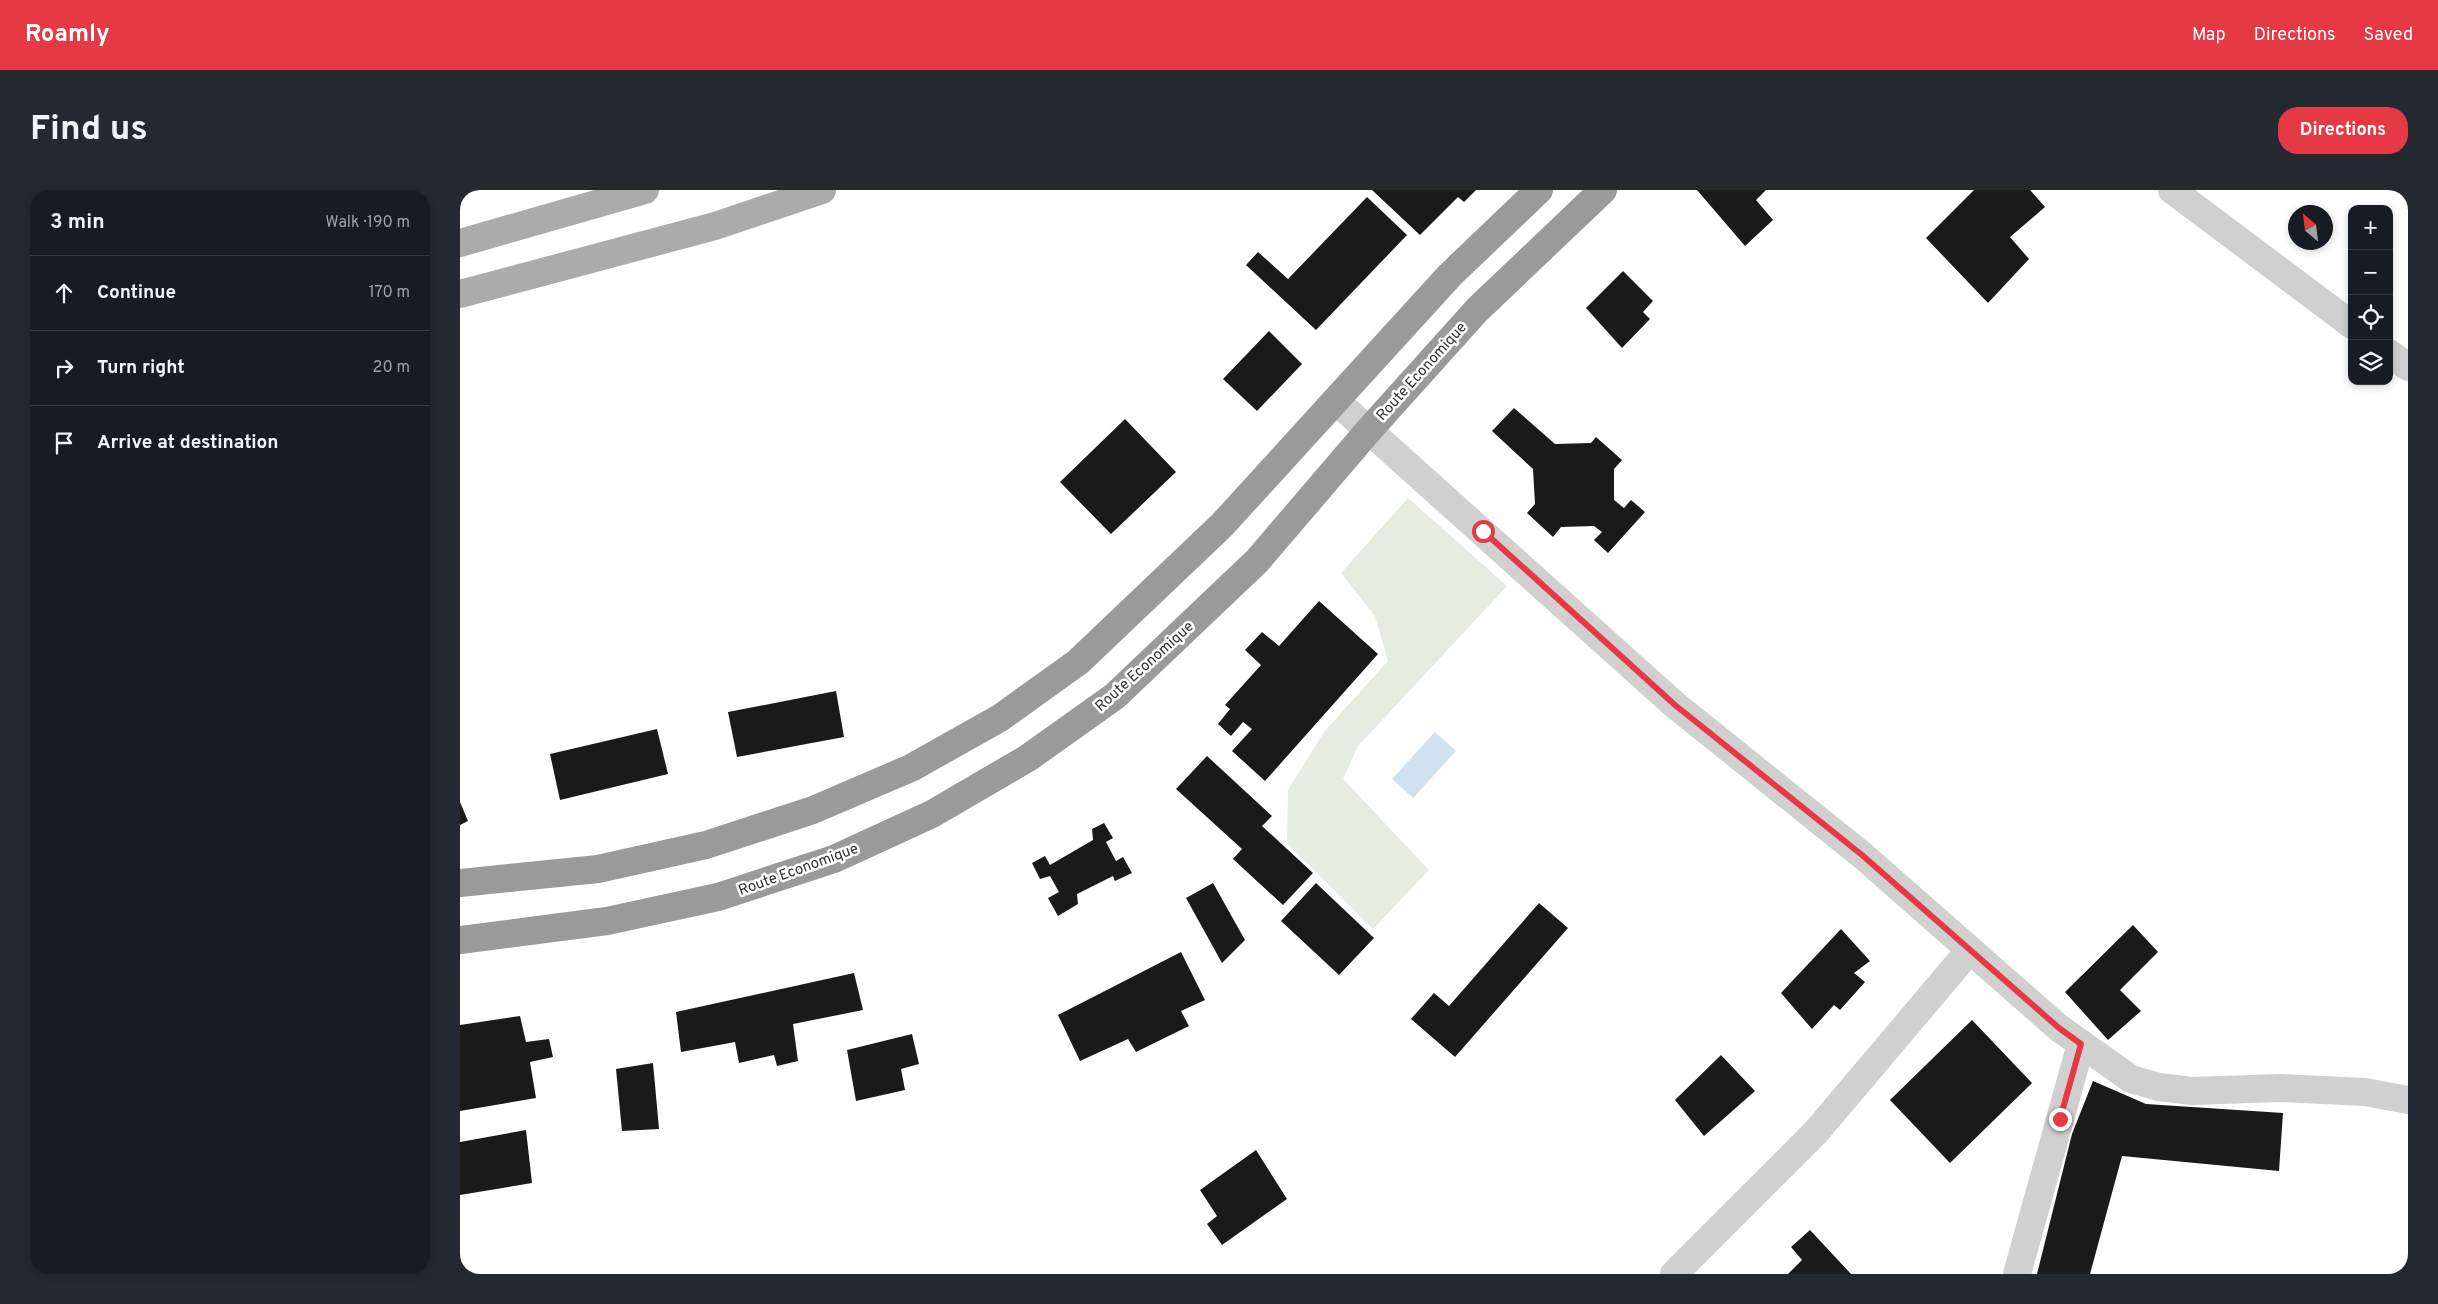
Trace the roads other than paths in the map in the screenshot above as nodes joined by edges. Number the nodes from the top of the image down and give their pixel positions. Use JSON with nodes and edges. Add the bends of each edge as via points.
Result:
{"nodes":[{"id":1,"x":645,"y":190,"type":"edge"},
{"id":2,"x":822,"y":190,"type":"edge"},
{"id":3,"x":1539,"y":190,"type":"edge"},
{"id":4,"x":1603,"y":190,"type":"edge"},
{"id":5,"x":2172,"y":190,"type":"edge"},
{"id":6,"x":460,"y":243,"type":"edge"},
{"id":7,"x":460,"y":294,"type":"edge"},
{"id":8,"x":2348,"y":322,"type":"edge"},
{"id":9,"x":2393,"y":356,"type":"edge"},
{"id":10,"x":2408,"y":367,"type":"edge"},
{"id":11,"x":1336,"y":401,"type":"junction"},
{"id":12,"x":1369,"y":430,"type":"junction"},
{"id":13,"x":460,"y":884,"type":"edge"},
{"id":14,"x":460,"y":940,"type":"edge"},
{"id":15,"x":1970,"y":951,"type":"junction"},
{"id":16,"x":2081,"y":1044,"type":"junction"},
{"id":17,"x":2408,"y":1100,"type":"edge"},
{"id":18,"x":1674,"y":1274,"type":"edge"},
{"id":19,"x":2017,"y":1274,"type":"edge"}],
"edges":[{"from":1,"to":6,"type":"main road"},
{"from":2,"to":7,"type":"main road","via":[[715,226]]},
{"from":3,"to":11,"type":"highway","via":[[1450,275]]},
{"from":4,"to":12,"type":"highway","name":"Route Economique","via":[[1477,310]]},
{"from":5,"to":8,"type":"street"},
{"from":9,"to":10,"type":"street"},
{"from":11,"to":12,"type":"street"},
{"from":11,"to":13,"type":"highway","via":[[1222,525],[1078,662],[1000,718],[911,768],[813,810],[706,845],[598,869]]},
{"from":12,"to":14,"type":"highway","name":"Route Economique","via":[[1257,561],[1115,696],[1028,758],[932,814],[834,859],[718,898],[607,921]]},
{"from":12,"to":15,"type":"street","via":[[1675,705],[1862,855]]},
{"from":15,"to":16,"type":"street"},
{"from":15,"to":18,"type":"street","via":[[1816,1132]]},
{"from":16,"to":17,"type":"street","via":[[2131,1079],[2159,1087],[2192,1091],[2280,1088],[2365,1092]]},
{"from":16,"to":19,"type":"street"}]}
